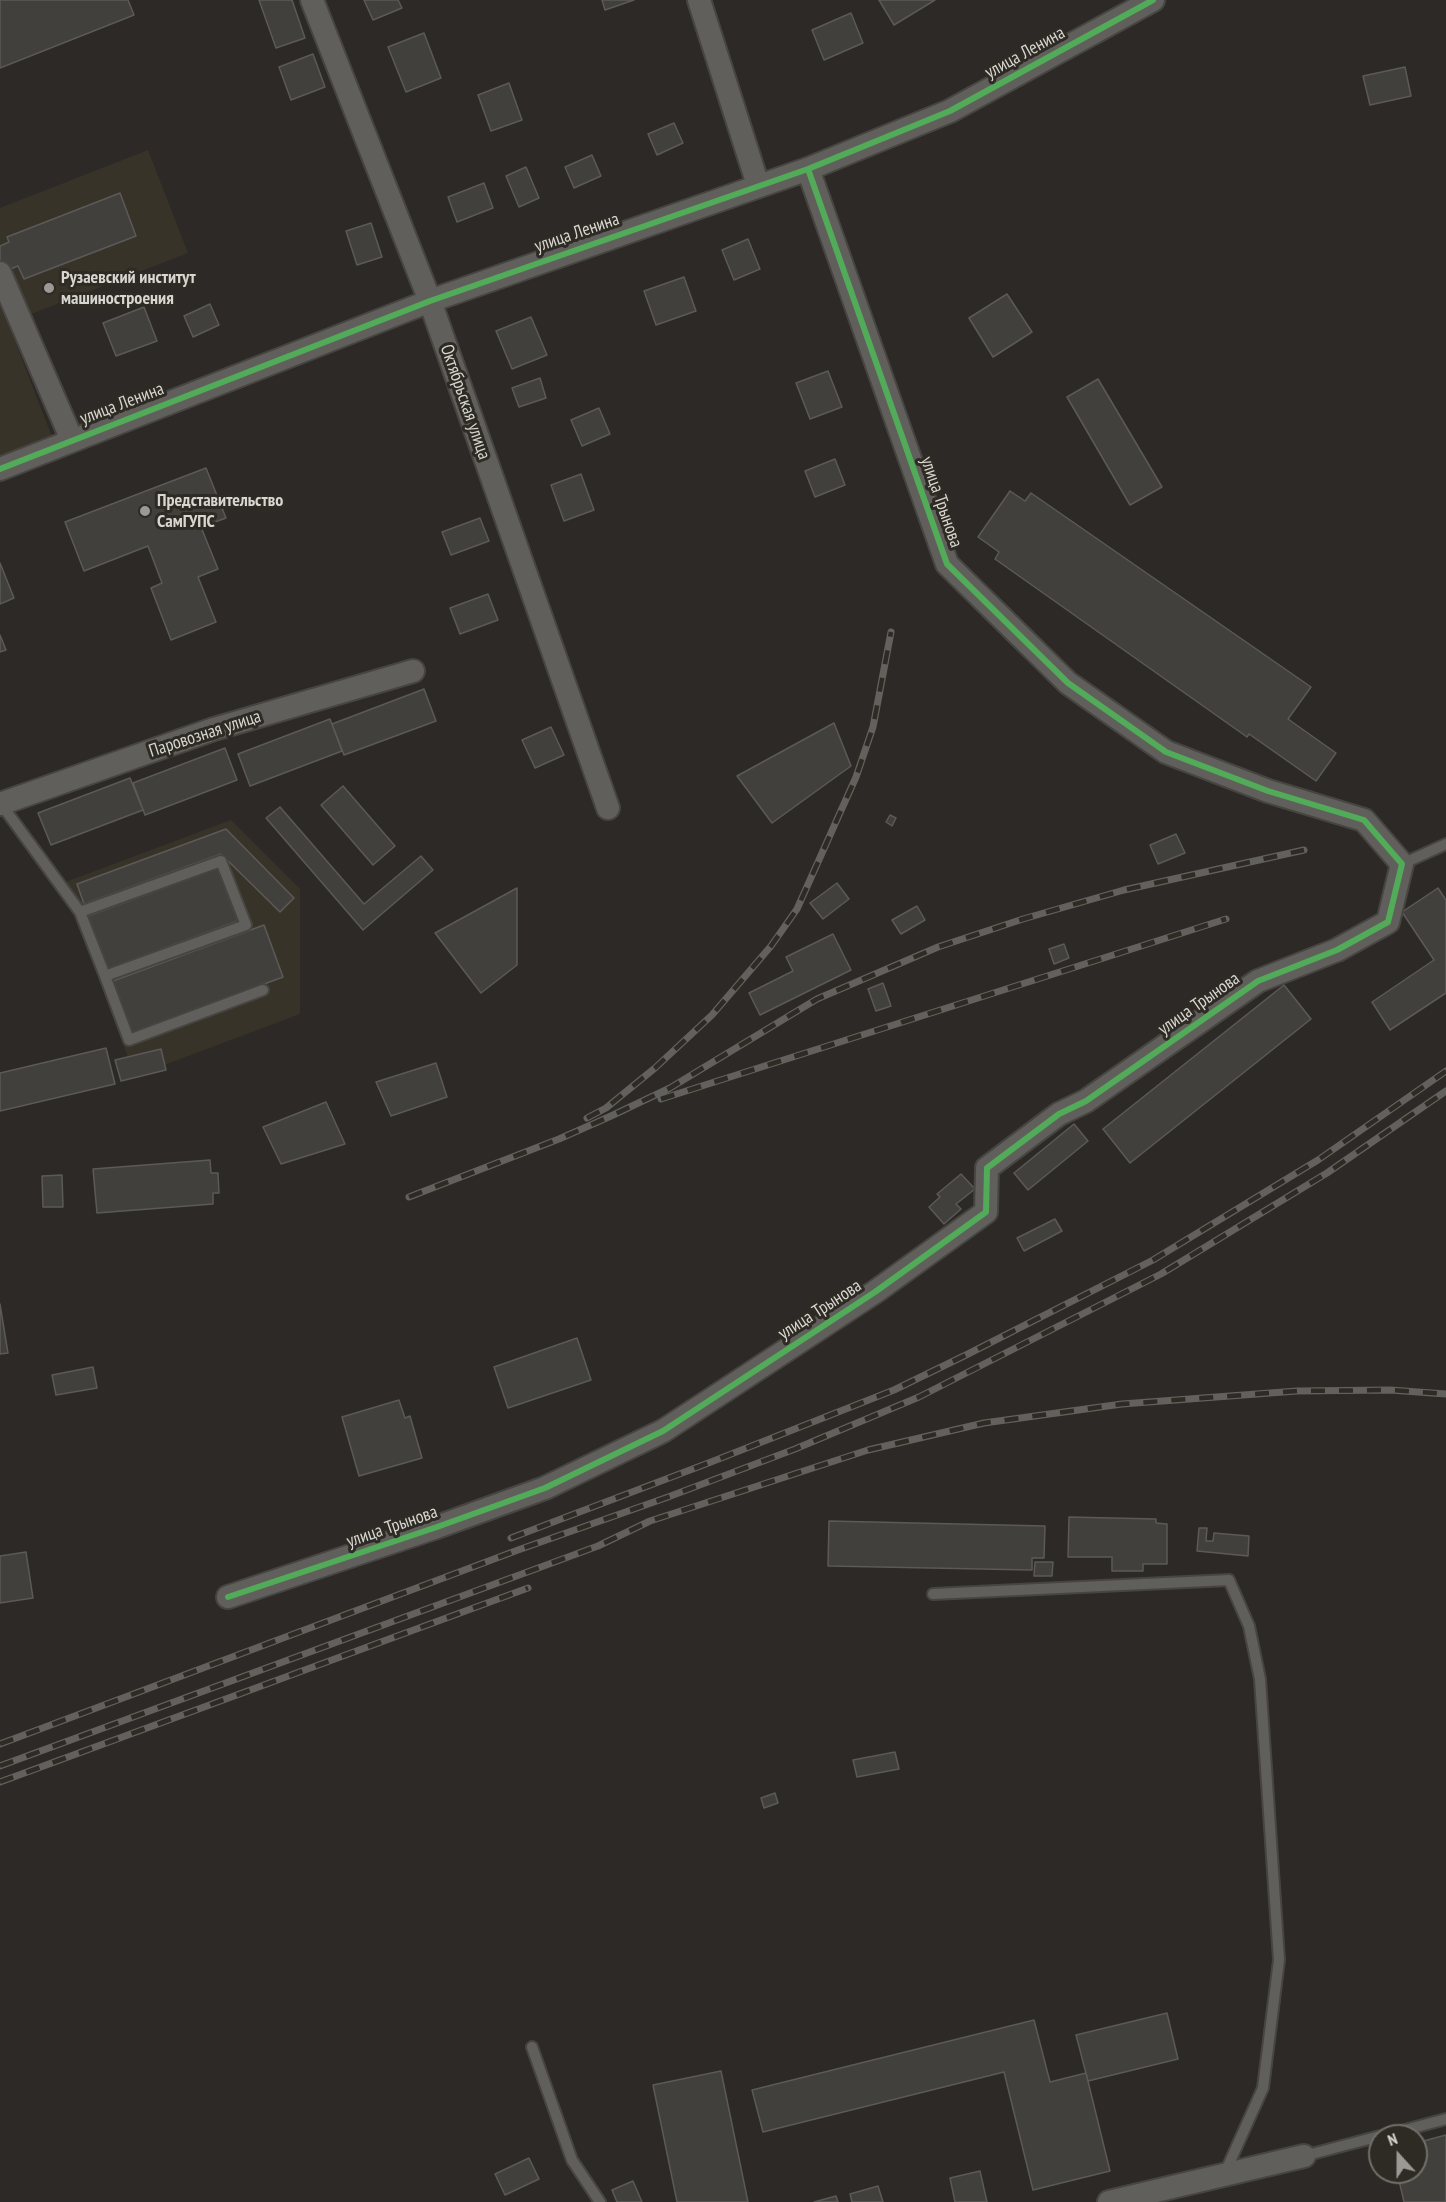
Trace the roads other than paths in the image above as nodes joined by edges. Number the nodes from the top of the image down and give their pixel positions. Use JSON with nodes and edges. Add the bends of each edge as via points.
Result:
{"nodes":[{"id":1,"x":312,"y":0,"type":"edge"},
{"id":2,"x":699,"y":0,"type":"edge"},
{"id":3,"x":1153,"y":0,"type":"edge"},
{"id":4,"x":808,"y":169,"type":"junction"},
{"id":5,"x":758,"y":185,"type":"junction"},
{"id":6,"x":0,"y":273,"type":"edge"},
{"id":7,"x":430,"y":301,"type":"junction"},
{"id":8,"x":72,"y":440,"type":"junction"},
{"id":9,"x":0,"y":469,"type":"edge"},
{"id":10,"x":412,"y":671,"type":"dead end"},
{"id":11,"x":0,"y":804,"type":"edge"},
{"id":12,"x":608,"y":808,"type":"dead end"},
{"id":13,"x":1446,"y":844,"type":"edge"},
{"id":14,"x":1402,"y":864,"type":"junction"},
{"id":15,"x":80,"y":912,"type":"junction"},
{"id":16,"x":105,"y":976,"type":"junction"},
{"id":17,"x":263,"y":990,"type":"dead end"},
{"id":18,"x":933,"y":1594,"type":"dead end"},
{"id":19,"x":228,"y":1597,"type":"dead end"},
{"id":20,"x":532,"y":2047,"type":"dead end"},
{"id":21,"x":1446,"y":2119,"type":"edge"},
{"id":22,"x":1427,"y":2124,"type":"edge"},
{"id":23,"x":1368,"y":2139,"type":"edge"},
{"id":24,"x":1304,"y":2156,"type":"joint"},
{"id":25,"x":1224,"y":2175,"type":"junction"},
{"id":26,"x":600,"y":2202,"type":"edge"},
{"id":27,"x":1110,"y":2202,"type":"edge"}],
"edges":[{"from":1,"to":7,"type":"street","name":"Октябрьская улица"},
{"from":2,"to":5,"type":"street"},
{"from":3,"to":4,"type":"street","name":"улица Ленина","via":[[950,111]]},
{"from":4,"to":5,"type":"street","name":"улица Ленина"},
{"from":4,"to":14,"type":"street","name":"улица Трынова","via":[[946,564],[1068,683],[1166,752],[1268,791],[1364,820]]},
{"from":5,"to":7,"type":"street","name":"улица Ленина"},
{"from":6,"to":8,"type":"street"},
{"from":7,"to":8,"type":"street","name":"улица Ленина"},
{"from":7,"to":12,"type":"street","name":"Октябрьская улица"},
{"from":8,"to":9,"type":"street","name":"улица Ленина"},
{"from":10,"to":11,"type":"street","name":"Паровозная улица","via":[[214,729]]},
{"from":11,"to":15,"type":"lane"},
{"from":13,"to":14,"type":"lane"},
{"from":14,"to":19,"type":"street","name":"улица Трынова","via":[[1388,922],[1337,950],[1258,981],[1086,1101],[1059,1114],[987,1168],[986,1212],[875,1292],[663,1431],[545,1488]]},
{"from":15,"to":16,"type":"lane"},
{"from":15,"to":16,"type":"lane","via":[[221,861],[246,925]]},
{"from":16,"to":17,"type":"lane","via":[[129,1040]]},
{"from":18,"to":25,"type":"lane","via":[[1229,1580],[1249,1626],[1260,1679],[1279,1960],[1263,2088]]},
{"from":20,"to":26,"type":"lane","via":[[572,2160]]},
{"from":21,"to":22,"type":"lane"},
{"from":23,"to":24,"type":"lane"},
{"from":24,"to":25,"type":"street"},
{"from":25,"to":27,"type":"street"}]}
